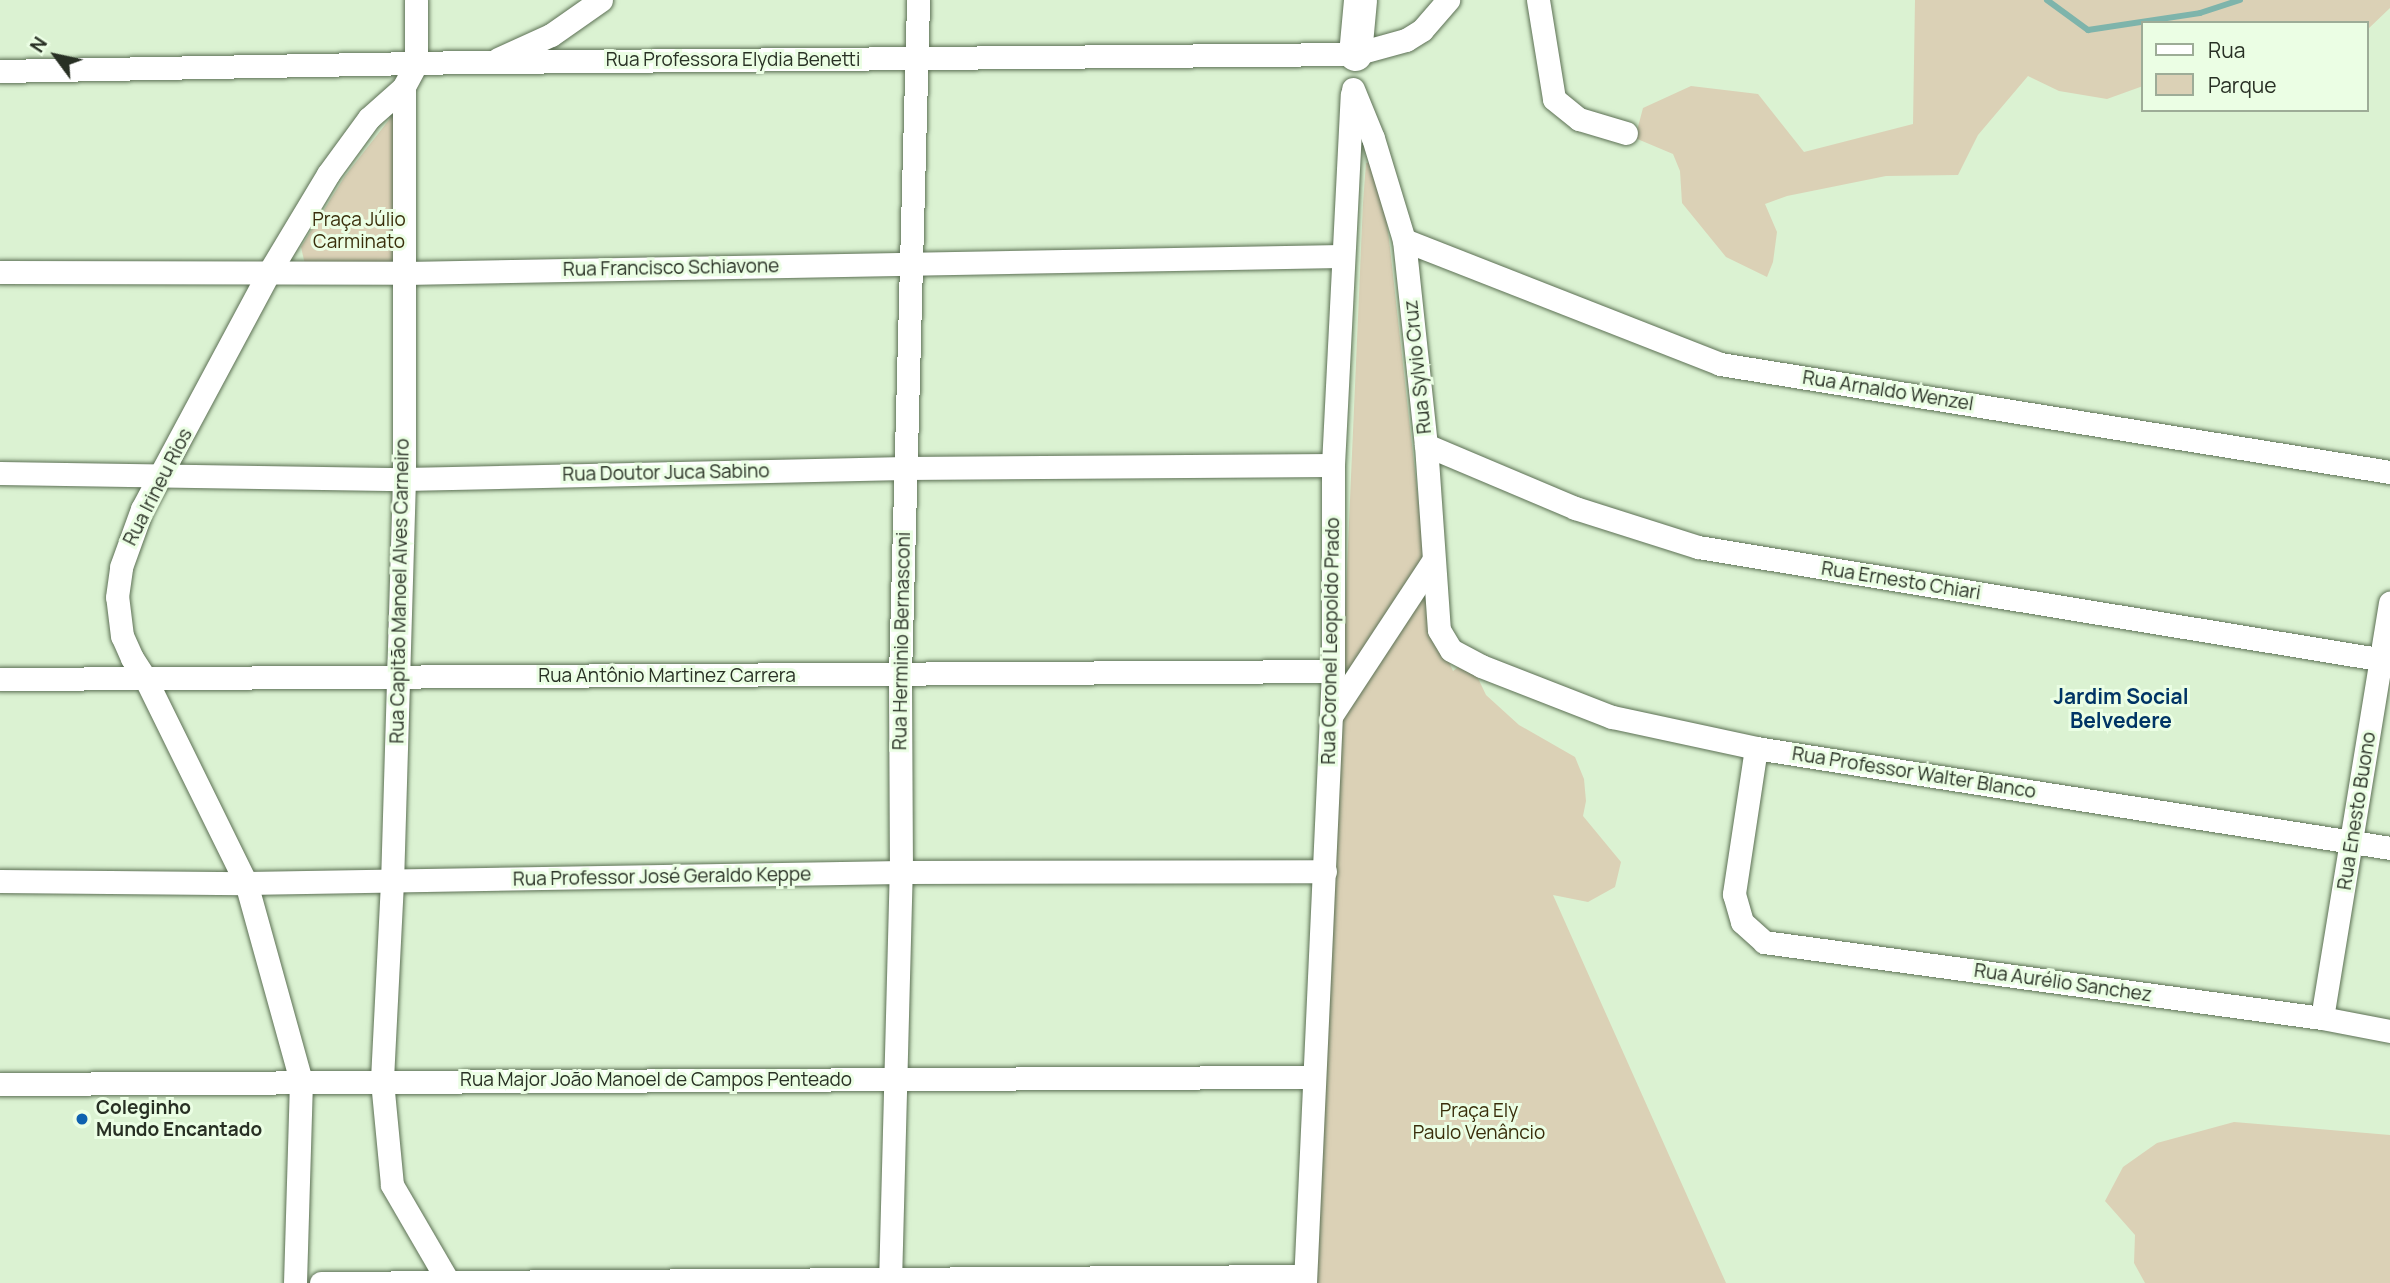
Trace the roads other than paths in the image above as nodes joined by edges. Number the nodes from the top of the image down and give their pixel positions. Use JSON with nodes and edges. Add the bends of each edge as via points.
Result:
{"nodes":[{"id":1,"x":416,"y":0,"type":"edge"},
{"id":2,"x":601,"y":0,"type":"edge"},
{"id":3,"x":918,"y":0,"type":"edge"},
{"id":4,"x":1360,"y":0,"type":"edge"},
{"id":5,"x":1448,"y":0,"type":"edge"},
{"id":6,"x":1538,"y":0,"type":"edge"},
{"id":7,"x":1355,"y":54,"type":"junction"},
{"id":8,"x":917,"y":59,"type":"junction"},
{"id":9,"x":491,"y":62,"type":"junction"},
{"id":10,"x":416,"y":64,"type":"junction"},
{"id":11,"x":0,"y":71,"type":"edge"},
{"id":12,"x":404,"y":87,"type":"junction"},
{"id":13,"x":1353,"y":89,"type":"junction"},
{"id":14,"x":1626,"y":133,"type":"dead end"},
{"id":15,"x":1404,"y":240,"type":"junction"},
{"id":16,"x":1341,"y":256,"type":"junction"},
{"id":17,"x":911,"y":264,"type":"junction"},
{"id":18,"x":0,"y":272,"type":"edge"},
{"id":19,"x":268,"y":274,"type":"junction"},
{"id":20,"x":405,"y":274,"type":"junction"},
{"id":21,"x":1426,"y":445,"type":"junction"},
{"id":22,"x":1333,"y":465,"type":"junction"},
{"id":23,"x":905,"y":468,"type":"junction"},
{"id":24,"x":2390,"y":472,"type":"edge"},
{"id":25,"x":0,"y":473,"type":"edge"},
{"id":26,"x":162,"y":475,"type":"junction"},
{"id":27,"x":404,"y":479,"type":"junction"},
{"id":28,"x":1433,"y":561,"type":"junction"},
{"id":29,"x":2390,"y":603,"type":"edge"},
{"id":30,"x":1451,"y":650,"type":"joint"},
{"id":31,"x":2386,"y":660,"type":"edge"},
{"id":32,"x":1333,"y":671,"type":"junction"},
{"id":33,"x":900,"y":676,"type":"junction"},
{"id":34,"x":398,"y":677,"type":"junction"},
{"id":35,"x":145,"y":678,"type":"junction"},
{"id":36,"x":0,"y":679,"type":"edge"},
{"id":37,"x":1332,"y":716,"type":"junction"},
{"id":38,"x":1756,"y":748,"type":"junction"},
{"id":39,"x":2352,"y":842,"type":"junction"},
{"id":40,"x":2390,"y":848,"type":"edge"},
{"id":41,"x":1325,"y":871,"type":"junction"},
{"id":42,"x":901,"y":872,"type":"junction"},
{"id":43,"x":0,"y":881,"type":"edge"},
{"id":44,"x":392,"y":881,"type":"junction"},
{"id":45,"x":246,"y":883,"type":"junction"},
{"id":46,"x":2322,"y":1018,"type":"junction"},
{"id":47,"x":2390,"y":1031,"type":"edge"},
{"id":48,"x":1312,"y":1077,"type":"junction"},
{"id":49,"x":896,"y":1079,"type":"junction"},
{"id":50,"x":301,"y":1081,"type":"junction"},
{"id":51,"x":382,"y":1081,"type":"junction"},
{"id":52,"x":0,"y":1084,"type":"edge"},
{"id":53,"x":1305,"y":1279,"type":"edge"},
{"id":54,"x":448,"y":1281,"type":"edge"},
{"id":55,"x":890,"y":1281,"type":"edge"},
{"id":56,"x":295,"y":1283,"type":"edge"},
{"id":57,"x":321,"y":1283,"type":"edge"}],
"edges":[{"from":1,"to":10,"type":"street","name":"Rua Capitão Manoel Alves Carneiro"},
{"from":2,"to":9,"type":"street","via":[[551,35]]},
{"from":3,"to":8,"type":"street","name":"Rua Herminio Bernasconi"},
{"from":4,"to":7,"type":"street","name":"Rua Coronel Leopoldo Prado"},
{"from":5,"to":7,"type":"street","name":"Rua Professora Elydia Benetti","via":[[1422,30],[1406,40]]},
{"from":6,"to":14,"type":"street","via":[[1553,99],[1579,119]]},
{"from":7,"to":8,"type":"street","name":"Rua Professora Elydia Benetti"},
{"from":7,"to":13,"type":"street","name":"Rua Coronel Leopoldo Prado"},
{"from":8,"to":9,"type":"street","name":"Rua Professora Elydia Benetti"},
{"from":8,"to":17,"type":"street","name":"Rua Herminio Bernasconi"},
{"from":9,"to":10,"type":"street","name":"Rua Professora Elydia Benetti"},
{"from":10,"to":11,"type":"street","name":"Rua Professora Elydia Benetti"},
{"from":10,"to":12,"type":"street","name":"Rua Capitão Manoel Alves Carneiro"},
{"from":12,"to":19,"type":"street","name":"Rua Irineu Rios","via":[[369,118],[328,174]]},
{"from":12,"to":20,"type":"street","name":"Rua Capitão Manoel Alves Carneiro"},
{"from":13,"to":15,"type":"street","name":"Rua Sylvio Cruz"},
{"from":13,"to":16,"type":"street","name":"Rua Coronel Leopoldo Prado"},
{"from":15,"to":21,"type":"street","name":"Rua Sylvio Cruz"},
{"from":15,"to":24,"type":"street","name":"Rua Arnaldo Wenzel","via":[[1720,364]]},
{"from":16,"to":17,"type":"street","name":"Rua Francisco Schiavone"},
{"from":16,"to":22,"type":"street","name":"Rua Coronel Leopoldo Prado"},
{"from":17,"to":20,"type":"street","name":"Rua Francisco Schiavone"},
{"from":17,"to":23,"type":"street","name":"Rua Herminio Bernasconi"},
{"from":18,"to":19,"type":"street","name":"Rua Francisco Schiavone"},
{"from":19,"to":20,"type":"street","name":"Rua Francisco Schiavone"},
{"from":19,"to":26,"type":"street","name":"Rua Irineu Rios"},
{"from":20,"to":27,"type":"street","name":"Rua Capitão Manoel Alves Carneiro"},
{"from":21,"to":28,"type":"street","name":"Rua Sylvio Cruz"},
{"from":21,"to":31,"type":"street","name":"Rua Ernesto Chiari","via":[[1574,508],[1699,547]]},
{"from":22,"to":23,"type":"street","name":"Rua Doutor Juca Sabino"},
{"from":22,"to":32,"type":"street","name":"Rua Coronel Leopoldo Prado"},
{"from":23,"to":27,"type":"street","name":"Rua Doutor Juca Sabino"},
{"from":23,"to":33,"type":"street","name":"Rua Herminio Bernasconi"},
{"from":25,"to":26,"type":"street","name":"Rua Doutor Juca Sabino"},
{"from":26,"to":27,"type":"street","name":"Rua Doutor Juca Sabino"},
{"from":26,"to":35,"type":"street","name":"Rua Irineu Rios","via":[[129,537],[117,597],[122,636]]},
{"from":27,"to":34,"type":"street","name":"Rua Capitão Manoel Alves Carneiro"},
{"from":28,"to":30,"type":"street","name":"Rua Sylvio Cruz","via":[[1439,630]]},
{"from":28,"to":37,"type":"street"},
{"from":29,"to":31,"type":"street","name":"Rua Enesto Buono"},
{"from":30,"to":38,"type":"street","name":"Rua Professor Walter Blanco","via":[[1612,717]]},
{"from":31,"to":39,"type":"street","name":"Rua Enesto Buono"},
{"from":32,"to":33,"type":"street","name":"Rua Antônio Martinez Carrera"},
{"from":32,"to":37,"type":"street","name":"Rua Coronel Leopoldo Prado"},
{"from":33,"to":34,"type":"street","name":"Rua Antônio Martinez Carrera"},
{"from":33,"to":42,"type":"street","name":"Rua Herminio Bernasconi"},
{"from":34,"to":35,"type":"street","name":"Rua Antônio Martinez Carrera"},
{"from":34,"to":44,"type":"street","name":"Rua Capitão Manoel Alves Carneiro"},
{"from":35,"to":36,"type":"street","name":"Rua Antônio Martinez Carrera"},
{"from":35,"to":45,"type":"street","name":"Rua Irineu Rios"},
{"from":37,"to":41,"type":"street","name":"Rua Coronel Leopoldo Prado"},
{"from":38,"to":39,"type":"street","name":"Rua Professor Walter Blanco"},
{"from":38,"to":46,"type":"street","name":"Rua Aurélio Sanchez","via":[[1734,894],[1742,922],[1764,942]]},
{"from":39,"to":40,"type":"street","name":"Rua Professor Walter Blanco"},
{"from":39,"to":46,"type":"street","name":"Rua Enesto Buono"},
{"from":41,"to":42,"type":"street","name":"Rua Professor José Geraldo Keppe"},
{"from":41,"to":48,"type":"street","name":"Rua Coronel Leopoldo Prado"},
{"from":42,"to":44,"type":"street","name":"Rua Professor José Geraldo Keppe"},
{"from":42,"to":49,"type":"street","name":"Rua Herminio Bernasconi"},
{"from":43,"to":45,"type":"street","name":"Rua Professor José Geraldo Keppe"},
{"from":44,"to":45,"type":"street","name":"Rua Professor José Geraldo Keppe"},
{"from":44,"to":51,"type":"street","name":"Rua Capitão Manoel Alves Carneiro"},
{"from":45,"to":50,"type":"street","name":"Rua Irineu Rios"},
{"from":46,"to":47,"type":"street","name":"Rua Aurélio Sanchez"},
{"from":48,"to":49,"type":"street","name":"Rua Major João Manoel de Campos Penteado"},
{"from":48,"to":53,"type":"street","name":"Rua Coronel Leopoldo Prado"},
{"from":49,"to":51,"type":"street","name":"Rua Major João Manoel de Campos Penteado"},
{"from":49,"to":55,"type":"street","name":"Rua Herminio Bernasconi"},
{"from":50,"to":51,"type":"street","name":"Rua Major João Manoel de Campos Penteado"},
{"from":50,"to":52,"type":"street","name":"Rua Major João Manoel de Campos Penteado"},
{"from":50,"to":56,"type":"street"},
{"from":51,"to":54,"type":"street","name":"Rua Capitão Manoel Alves Carneiro","via":[[392,1185]]},
{"from":53,"to":55,"type":"street"},
{"from":54,"to":55,"type":"street"},
{"from":54,"to":57,"type":"street"}]}
